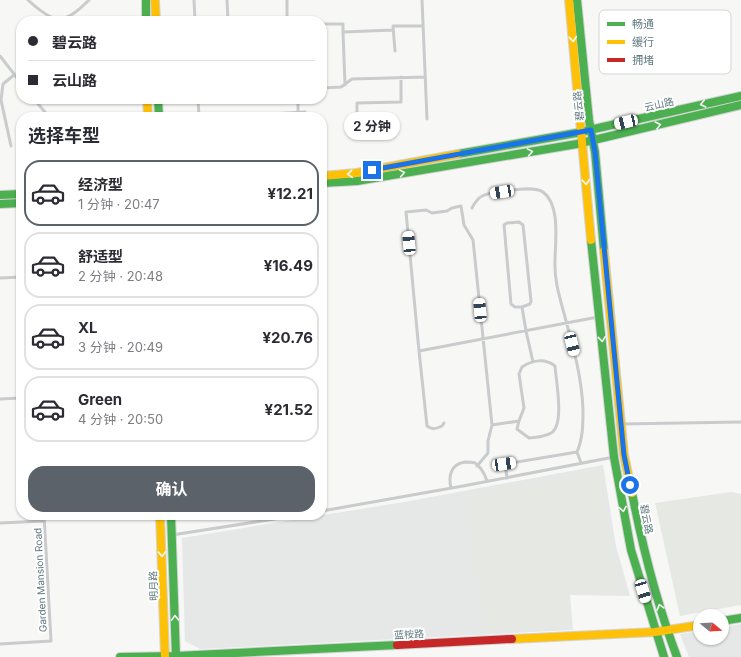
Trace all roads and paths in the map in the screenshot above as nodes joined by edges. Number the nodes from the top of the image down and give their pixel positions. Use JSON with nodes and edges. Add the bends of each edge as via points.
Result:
{"nodes":[{"id":1,"x":28,"y":0,"type":"edge"},
{"id":2,"x":89,"y":0,"type":"edge"},
{"id":3,"x":146,"y":0,"type":"edge"},
{"id":4,"x":155,"y":0,"type":"edge"},
{"id":5,"x":194,"y":0,"type":"edge"},
{"id":6,"x":227,"y":0,"type":"edge"},
{"id":7,"x":287,"y":0,"type":"edge"},
{"id":8,"x":422,"y":0,"type":"edge"},
{"id":9,"x":569,"y":0,"type":"edge"},
{"id":10,"x":577,"y":0,"type":"edge"},
{"id":11,"x":52,"y":16,"type":"edge"},
{"id":12,"x":67,"y":16,"type":"edge"},
{"id":13,"x":146,"y":16,"type":"edge"},
{"id":14,"x":156,"y":16,"type":"edge"},
{"id":15,"x":195,"y":16,"type":"edge"},
{"id":16,"x":228,"y":16,"type":"edge"},
{"id":17,"x":287,"y":16,"type":"edge"},
{"id":18,"x":327,"y":24,"type":"edge"},
{"id":19,"x":423,"y":26,"type":"junction"},
{"id":20,"x":393,"y":30,"type":"junction"},
{"id":21,"x":343,"y":32,"type":"junction"},
{"id":22,"x":395,"y":51,"type":"dead end"},
{"id":23,"x":0,"y":56,"type":"edge"},
{"id":24,"x":14,"y":75,"type":"junction"},
{"id":25,"x":16,"y":77,"type":"edge"},
{"id":26,"x":425,"y":77,"type":"junction"},
{"id":27,"x":401,"y":78,"type":"junction"},
{"id":28,"x":345,"y":85,"type":"junction"},
{"id":29,"x":327,"y":88,"type":"edge"},
{"id":30,"x":741,"y":96,"type":"edge"},
{"id":31,"x":38,"y":104,"type":"edge"},
{"id":32,"x":741,"y":105,"type":"edge"},
{"id":33,"x":45,"y":112,"type":"edge"},
{"id":34,"x":357,"y":117,"type":"dead end"},
{"id":35,"x":428,"y":119,"type":"dead end"},
{"id":36,"x":591,"y":130,"type":"junction"},
{"id":37,"x":582,"y":132,"type":"junction"},
{"id":38,"x":593,"y":141,"type":"junction"},
{"id":39,"x":582,"y":143,"type":"junction"},
{"id":40,"x":11,"y":146,"type":"dead end"},
{"id":41,"x":327,"y":176,"type":"edge"},
{"id":42,"x":327,"y":183,"type":"edge"},
{"id":43,"x":16,"y":194,"type":"edge"},
{"id":44,"x":0,"y":195,"type":"edge"},
{"id":45,"x":16,"y":203,"type":"edge"},
{"id":46,"x":0,"y":204,"type":"edge"},
{"id":47,"x":472,"y":208,"type":"dead end"},
{"id":48,"x":16,"y":277,"type":"edge"},
{"id":49,"x":0,"y":278,"type":"edge"},
{"id":50,"x":522,"y":306,"type":"junction"},
{"id":51,"x":600,"y":317,"type":"junction"},
{"id":52,"x":567,"y":323,"type":"junction"},
{"id":53,"x":526,"y":331,"type":"junction"},
{"id":54,"x":483,"y":339,"type":"junction"},
{"id":55,"x":419,"y":351,"type":"junction"},
{"id":56,"x":533,"y":362,"type":"junction"},
{"id":57,"x":16,"y":398,"type":"edge"},
{"id":58,"x":0,"y":399,"type":"edge"},
{"id":59,"x":519,"y":421,"type":"junction"},
{"id":60,"x":741,"y":422,"type":"edge"},
{"id":61,"x":444,"y":423,"type":"dead end"},
{"id":62,"x":492,"y":424,"type":"junction"},
{"id":63,"x":621,"y":424,"type":"junction"},
{"id":64,"x":577,"y":452,"type":"junction"},
{"id":65,"x":614,"y":457,"type":"junction"},
{"id":66,"x":581,"y":463,"type":"junction"},
{"id":67,"x":477,"y":466,"type":"junction"},
{"id":68,"x":507,"y":478,"type":"junction"},
{"id":69,"x":487,"y":482,"type":"junction"},
{"id":70,"x":451,"y":488,"type":"junction"},
{"id":71,"x":327,"y":510,"type":"edge"},
{"id":72,"x":160,"y":520,"type":"edge"},
{"id":73,"x":172,"y":520,"type":"edge"},
{"id":74,"x":270,"y":520,"type":"edge"},
{"id":75,"x":44,"y":521,"type":"joint"},
{"id":76,"x":0,"y":523,"type":"edge"},
{"id":77,"x":172,"y":536,"type":"junction"},
{"id":78,"x":741,"y":618,"type":"edge"},
{"id":79,"x":729,"y":620,"type":"edge"},
{"id":80,"x":693,"y":626,"type":"edge"},
{"id":81,"x":667,"y":631,"type":"junction"},
{"id":82,"x":655,"y":632,"type":"junction"},
{"id":83,"x":0,"y":644,"type":"edge"},
{"id":84,"x":165,"y":656,"type":"edge"},
{"id":85,"x":120,"y":657,"type":"edge"},
{"id":86,"x":176,"y":657,"type":"edge"},
{"id":87,"x":664,"y":657,"type":"edge"},
{"id":88,"x":676,"y":657,"type":"edge"}],
"edges":[{"from":1,"to":11,"type":"lane"},
{"from":2,"to":12,"type":"lane"},
{"from":3,"to":13,"type":"street"},
{"from":4,"to":14,"type":"street"},
{"from":5,"to":15,"type":"lane"},
{"from":6,"to":16,"type":"lane"},
{"from":7,"to":17,"type":"lane"},
{"from":8,"to":19,"type":"lane"},
{"from":9,"to":37,"type":"street","name":"碧云路","one_way":true},
{"from":10,"to":36,"type":"street","name":"碧云路"},
{"from":18,"to":21,"type":"lane","via":[[343,24]]},
{"from":19,"to":20,"type":"lane","via":[[393,26]]},
{"from":19,"to":26,"type":"lane"},
{"from":20,"to":21,"type":"lane"},
{"from":20,"to":22,"type":"lane"},
{"from":21,"to":28,"type":"lane"},
{"from":23,"to":24,"type":"lane"},
{"from":24,"to":25,"type":"lane"},
{"from":24,"to":40,"type":"lane","via":[[3,84],[1,100]]},
{"from":26,"to":27,"type":"lane"},
{"from":26,"to":35,"type":"lane"},
{"from":27,"to":28,"type":"lane","via":[[352,79]]},
{"from":27,"to":34,"type":"lane","via":[[401,102],[357,103]]},
{"from":28,"to":29,"type":"lane","via":[[341,88]]},
{"from":30,"to":36,"type":"street","name":"云山路","one_way":true},
{"from":31,"to":33,"type":"lane"},
{"from":38,"to":32,"type":"street","name":"云山路","one_way":true},
{"from":36,"to":37,"type":"street","name":"云山路"},
{"from":36,"to":38,"type":"street","name":"碧云路"},
{"from":37,"to":39,"type":"street","name":"碧云路"},
{"from":37,"to":41,"type":"street","name":"云山路","one_way":true,"via":[[356,173]]},
{"from":38,"to":39,"type":"street","name":"云山路"},
{"from":38,"to":63,"type":"street","name":"碧云路"},
{"from":42,"to":39,"type":"street","name":"云山路","one_way":true,"via":[[357,181]]},
{"from":39,"to":51,"type":"street","name":"碧云路","one_way":true},
{"from":43,"to":44,"type":"street"},
{"from":45,"to":46,"type":"street"},
{"from":47,"to":52,"type":"lane","via":[[483,195],[528,189],[543,192],[551,202],[555,216],[557,287]]},
{"from":48,"to":49,"type":"lane"},
{"from":50,"to":50,"type":"lane","via":[[514,307],[511,304],[504,225],[507,223],[519,222],[523,225],[531,301],[530,304]]},
{"from":50,"to":53,"type":"lane"},
{"from":51,"to":52,"type":"lane"},
{"from":51,"to":65,"type":"street","name":"碧云路","one_way":true},
{"from":52,"to":53,"type":"lane"},
{"from":52,"to":64,"type":"lane","via":[[581,378],[583,402],[584,427]]},
{"from":53,"to":54,"type":"lane"},
{"from":53,"to":56,"type":"lane"},
{"from":54,"to":55,"type":"lane"},
{"from":54,"to":55,"type":"lane","via":[[473,240],[464,226],[461,206],[432,213],[426,210],[406,212]]},
{"from":54,"to":62,"type":"lane"},
{"from":55,"to":61,"type":"lane","via":[[427,426],[431,429],[438,428]]},
{"from":56,"to":59,"type":"lane","via":[[522,367],[519,374],[524,408]]},
{"from":56,"to":59,"type":"lane","via":[[542,360],[555,366],[558,423],[551,433],[529,438],[518,428]]},
{"from":57,"to":58,"type":"lane"},
{"from":59,"to":62,"type":"lane"},
{"from":60,"to":63,"type":"lane"},
{"from":62,"to":67,"type":"lane","via":[[488,454]]},
{"from":81,"to":63,"type":"street","name":"碧云路","one_way":true,"via":[[642,545],[624,455]]},
{"from":64,"to":66,"type":"lane"},
{"from":64,"to":68,"type":"lane","via":[[504,464]]},
{"from":65,"to":66,"type":"lane"},
{"from":65,"to":82,"type":"street","name":"碧云路","one_way":true,"via":[[630,550]]},
{"from":66,"to":68,"type":"lane"},
{"from":67,"to":69,"type":"lane","via":[[482,470]]},
{"from":67,"to":70,"type":"lane","via":[[475,463],[465,462],[454,467],[450,478]]},
{"from":68,"to":69,"type":"lane"},
{"from":69,"to":70,"type":"lane"},
{"from":70,"to":71,"type":"lane"},
{"from":72,"to":84,"type":"street","name":"明月路","one_way":true},
{"from":73,"to":77,"type":"street","name":"明月路"},
{"from":74,"to":77,"type":"lane"},
{"from":75,"to":76,"type":"lane"},
{"from":75,"to":83,"type":"lane","name":"Garden Mansion Road","via":[[51,641]]},
{"from":86,"to":77,"type":"street","name":"明月路","one_way":true},
{"from":78,"to":79,"type":"street"},
{"from":80,"to":81,"type":"street","name":"蓝桉路"},
{"from":81,"to":82,"type":"street","name":"蓝桉路"},
{"from":81,"to":88,"type":"street","name":"碧云路"},
{"from":82,"to":86,"type":"street","name":"蓝桉路"},
{"from":82,"to":87,"type":"street","name":"碧云路"},
{"from":84,"to":85,"type":"street","name":"蓝桉路"},
{"from":84,"to":86,"type":"street","name":"蓝桉路"}]}
